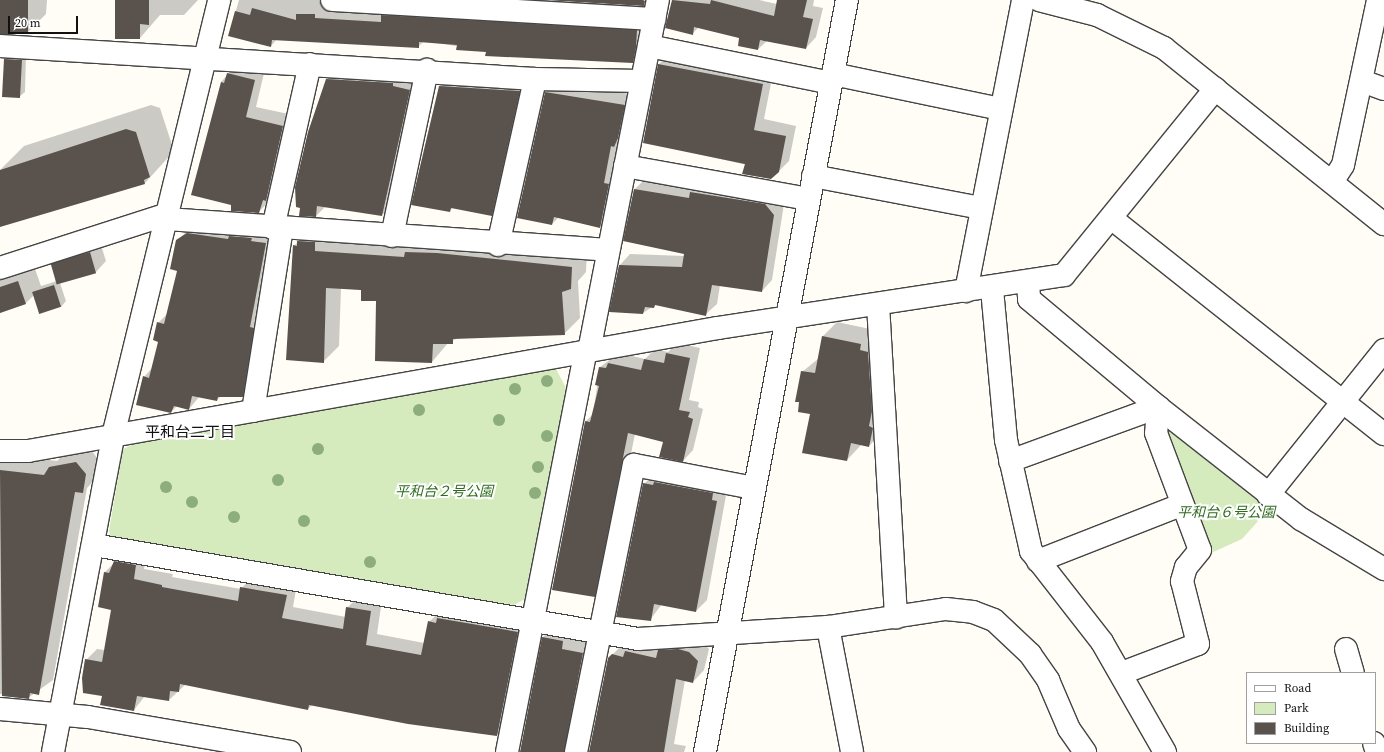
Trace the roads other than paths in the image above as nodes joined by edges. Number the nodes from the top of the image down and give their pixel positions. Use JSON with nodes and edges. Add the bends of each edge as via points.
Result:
{"nodes":[{"id":1,"x":219,"y":0,"type":"edge"},
{"id":2,"x":332,"y":0,"type":"edge"},
{"id":3,"x":847,"y":0,"type":"edge"},
{"id":4,"x":1023,"y":0,"type":"edge"},
{"id":5,"x":1039,"y":0,"type":"edge"},
{"id":6,"x":1378,"y":0,"type":"edge"},
{"id":7,"x":656,"y":9,"type":"edge"},
{"id":8,"x":0,"y":46,"type":"edge"},
{"id":9,"x":649,"y":46,"type":"junction"},
{"id":10,"x":205,"y":57,"type":"junction"},
{"id":11,"x":310,"y":64,"type":"junction"},
{"id":12,"x":427,"y":70,"type":"junction"},
{"id":13,"x":832,"y":78,"type":"junction"},
{"id":14,"x":535,"y":79,"type":"junction"},
{"id":15,"x":1362,"y":80,"type":"junction"},
{"id":16,"x":641,"y":81,"type":"junction"},
{"id":17,"x":1215,"y":89,"type":"junction"},
{"id":18,"x":1384,"y":89,"type":"edge"},
{"id":19,"x":1000,"y":109,"type":"junction"},
{"id":20,"x":625,"y":166,"type":"junction"},
{"id":21,"x":813,"y":176,"type":"junction"},
{"id":22,"x":1332,"y":182,"type":"junction"},
{"id":23,"x":809,"y":199,"type":"junction"},
{"id":24,"x":981,"y":208,"type":"junction"},
{"id":25,"x":167,"y":217,"type":"junction"},
{"id":26,"x":1111,"y":218,"type":"junction"},
{"id":27,"x":1384,"y":224,"type":"edge"},
{"id":28,"x":277,"y":228,"type":"junction"},
{"id":29,"x":392,"y":236,"type":"junction"},
{"id":30,"x":498,"y":245,"type":"junction"},
{"id":31,"x":608,"y":250,"type":"junction"},
{"id":32,"x":0,"y":268,"type":"edge"},
{"id":33,"x":1028,"y":283,"type":"junction"},
{"id":34,"x":992,"y":288,"type":"junction"},
{"id":35,"x":966,"y":291,"type":"junction"},
{"id":36,"x":878,"y":304,"type":"junction"},
{"id":37,"x":788,"y":316,"type":"junction"},
{"id":38,"x":1384,"y":350,"type":"edge"},
{"id":39,"x":588,"y":351,"type":"junction"},
{"id":40,"x":1341,"y":403,"type":"junction"},
{"id":41,"x":1158,"y":407,"type":"junction"},
{"id":42,"x":253,"y":410,"type":"junction"},
{"id":43,"x":1384,"y":434,"type":"edge"},
{"id":44,"x":113,"y":436,"type":"junction"},
{"id":45,"x":0,"y":451,"type":"edge"},
{"id":46,"x":1010,"y":461,"type":"junction"},
{"id":47,"x":754,"y":488,"type":"junction"},
{"id":48,"x":1268,"y":495,"type":"junction"},
{"id":49,"x":1181,"y":505,"type":"junction"},
{"id":50,"x":94,"y":545,"type":"junction"},
{"id":51,"x":1038,"y":561,"type":"junction"},
{"id":52,"x":1384,"y":569,"type":"edge"},
{"id":53,"x":896,"y":617,"type":"junction"},
{"id":54,"x":534,"y":622,"type":"junction"},
{"id":55,"x":828,"y":627,"type":"junction"},
{"id":56,"x":600,"y":634,"type":"junction"},
{"id":57,"x":727,"y":635,"type":"junction"},
{"id":58,"x":1346,"y":649,"type":"dead end"},
{"id":59,"x":1353,"y":672,"type":"edge"},
{"id":60,"x":1122,"y":673,"type":"junction"},
{"id":61,"x":0,"y":709,"type":"edge"},
{"id":62,"x":60,"y":713,"type":"junction"},
{"id":63,"x":282,"y":751,"type":"edge"},
{"id":64,"x":53,"y":752,"type":"edge"},
{"id":65,"x":507,"y":752,"type":"edge"},
{"id":66,"x":576,"y":752,"type":"edge"},
{"id":67,"x":705,"y":752,"type":"edge"},
{"id":68,"x":852,"y":752,"type":"edge"},
{"id":69,"x":1085,"y":752,"type":"edge"},
{"id":70,"x":1165,"y":752,"type":"edge"}],
"edges":[{"from":1,"to":10,"type":"street"},
{"from":2,"to":7,"type":"street"},
{"from":3,"to":13,"type":"street"},
{"from":4,"to":19,"type":"street"},
{"from":5,"to":17,"type":"street","via":[[1098,15],[1131,30],[1164,48]]},
{"from":6,"to":15,"type":"street"},
{"from":7,"to":9,"type":"street"},
{"from":8,"to":10,"type":"street"},
{"from":9,"to":13,"type":"street"},
{"from":9,"to":16,"type":"street"},
{"from":10,"to":11,"type":"street"},
{"from":10,"to":25,"type":"street"},
{"from":11,"to":12,"type":"street"},
{"from":11,"to":28,"type":"street"},
{"from":12,"to":14,"type":"street"},
{"from":12,"to":29,"type":"street"},
{"from":13,"to":19,"type":"street"},
{"from":13,"to":21,"type":"street"},
{"from":14,"to":16,"type":"street"},
{"from":14,"to":30,"type":"street"},
{"from":15,"to":18,"type":"street"},
{"from":15,"to":22,"type":"street","via":[[1344,165]]},
{"from":16,"to":20,"type":"street"},
{"from":17,"to":22,"type":"street"},
{"from":17,"to":26,"type":"street"},
{"from":19,"to":24,"type":"street"},
{"from":20,"to":23,"type":"street"},
{"from":20,"to":31,"type":"street"},
{"from":21,"to":23,"type":"street"},
{"from":21,"to":24,"type":"street"},
{"from":22,"to":27,"type":"street"},
{"from":23,"to":37,"type":"street"},
{"from":24,"to":35,"type":"street"},
{"from":25,"to":28,"type":"street"},
{"from":25,"to":32,"type":"street"},
{"from":25,"to":44,"type":"street"},
{"from":26,"to":33,"type":"street","via":[[1064,275]]},
{"from":26,"to":40,"type":"street"},
{"from":28,"to":29,"type":"street"},
{"from":28,"to":42,"type":"street"},
{"from":29,"to":30,"type":"street"},
{"from":30,"to":31,"type":"street"},
{"from":31,"to":39,"type":"street"},
{"from":33,"to":34,"type":"street"},
{"from":33,"to":41,"type":"street","via":[[1029,299]]},
{"from":34,"to":35,"type":"street"},
{"from":34,"to":46,"type":"street"},
{"from":35,"to":36,"type":"street"},
{"from":36,"to":37,"type":"street"},
{"from":36,"to":53,"type":"street"},
{"from":37,"to":39,"type":"street"},
{"from":37,"to":47,"type":"street"},
{"from":38,"to":40,"type":"street"},
{"from":39,"to":42,"type":"street"},
{"from":39,"to":54,"type":"street"},
{"from":40,"to":43,"type":"street"},
{"from":40,"to":48,"type":"street"},
{"from":41,"to":46,"type":"street"},
{"from":41,"to":48,"type":"street"},
{"from":41,"to":49,"type":"street","via":[[1156,433]]},
{"from":42,"to":44,"type":"street"},
{"from":44,"to":45,"type":"street","via":[[28,451]]},
{"from":44,"to":50,"type":"street"},
{"from":46,"to":51,"type":"street","via":[[1032,551]]},
{"from":47,"to":56,"type":"street","via":[[634,465]]},
{"from":47,"to":57,"type":"street"},
{"from":48,"to":52,"type":"street","via":[[1301,519]]},
{"from":49,"to":51,"type":"street"},
{"from":49,"to":60,"type":"street","via":[[1200,550],[1186,567],[1182,582],[1198,644]]},
{"from":50,"to":54,"type":"street"},
{"from":50,"to":62,"type":"street"},
{"from":51,"to":60,"type":"street","via":[[1102,642]]},
{"from":53,"to":55,"type":"street"},
{"from":53,"to":69,"type":"street","via":[[946,609],[973,612],[994,620],[1030,654],[1048,680],[1069,728]]},
{"from":54,"to":56,"type":"street"},
{"from":54,"to":65,"type":"street"},
{"from":55,"to":57,"type":"street"},
{"from":55,"to":68,"type":"street"},
{"from":56,"to":57,"type":"street","via":[[638,639]]},
{"from":56,"to":66,"type":"street"},
{"from":57,"to":67,"type":"street"},
{"from":58,"to":59,"type":"street"},
{"from":60,"to":70,"type":"street"},
{"from":61,"to":62,"type":"street"},
{"from":62,"to":63,"type":"street"},
{"from":62,"to":64,"type":"street"}]}
